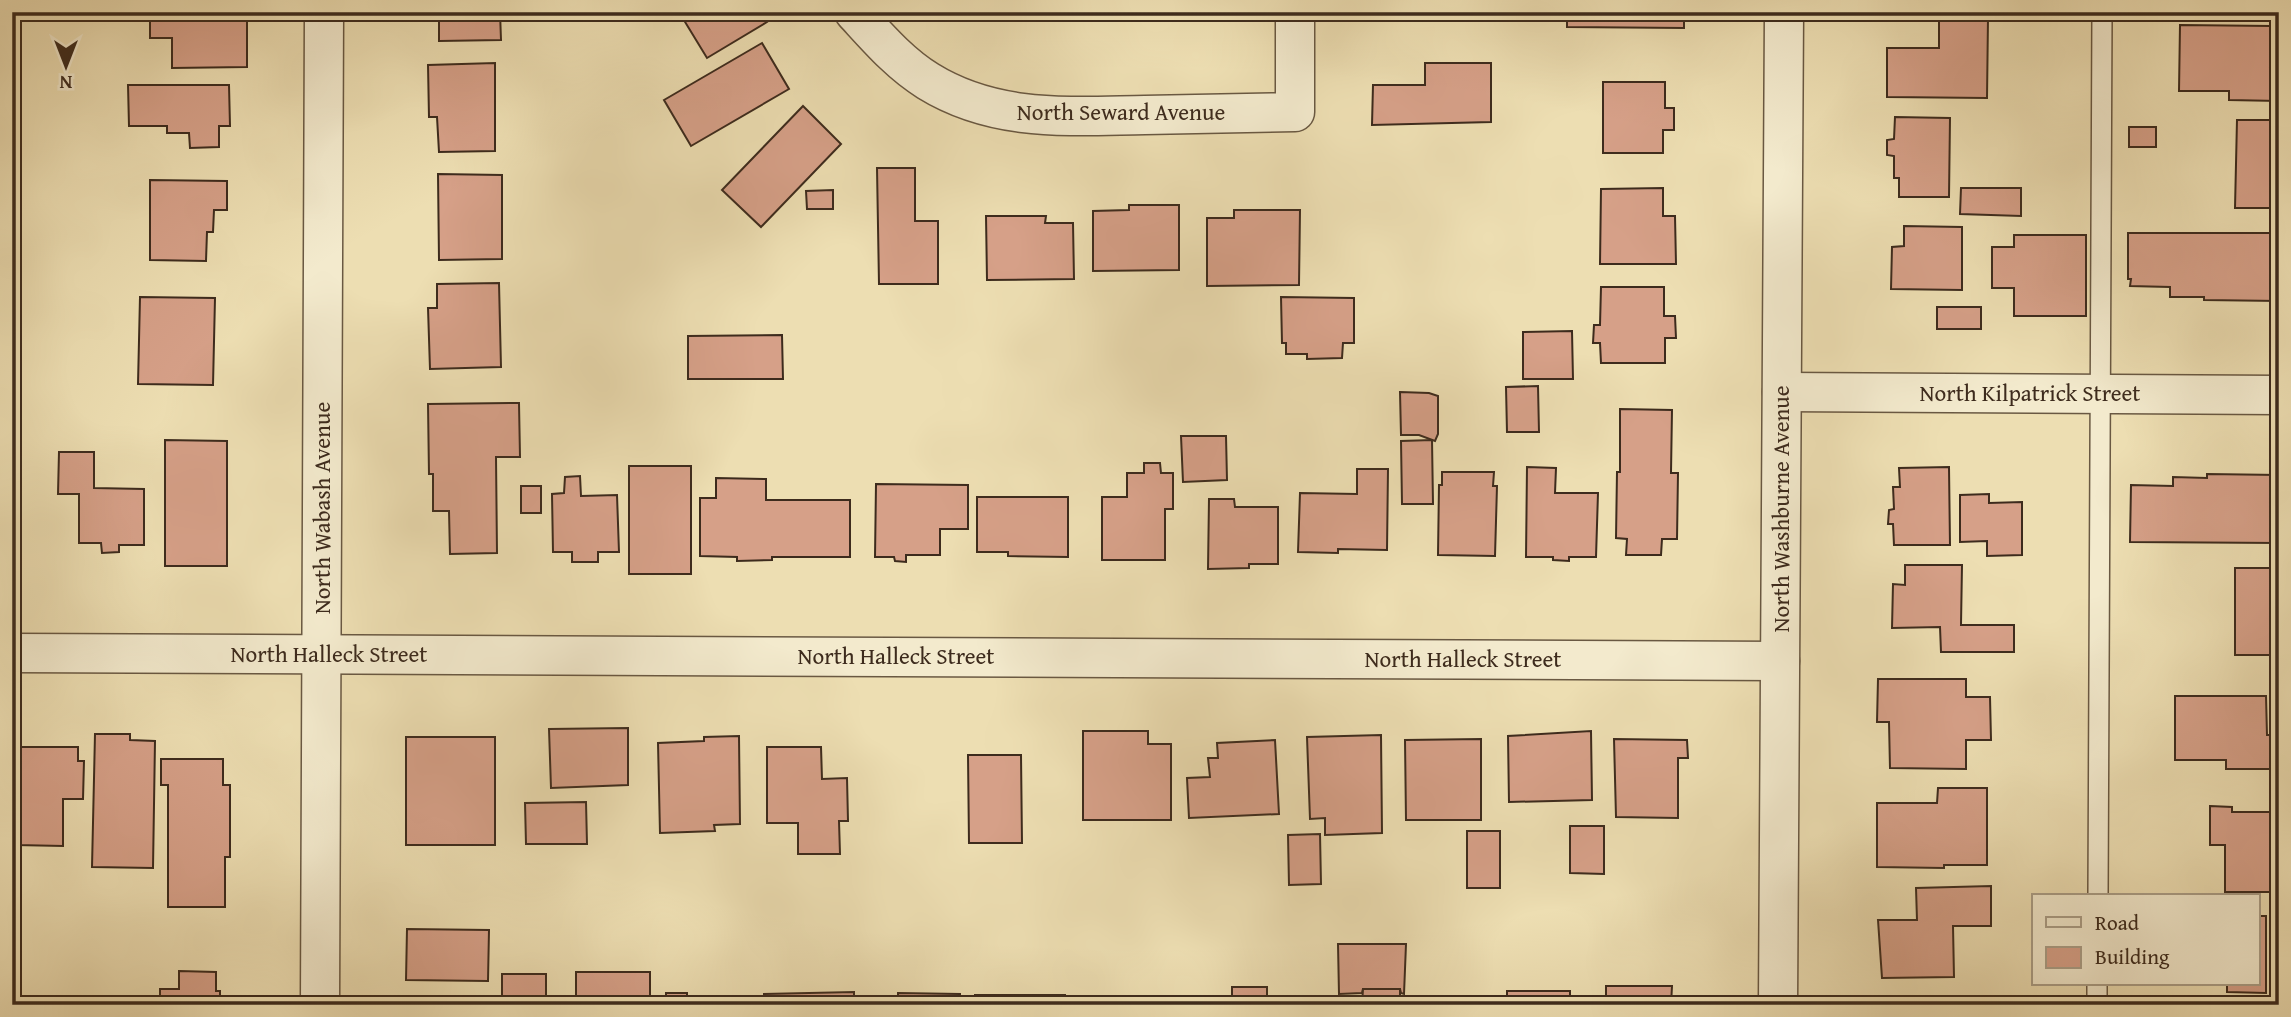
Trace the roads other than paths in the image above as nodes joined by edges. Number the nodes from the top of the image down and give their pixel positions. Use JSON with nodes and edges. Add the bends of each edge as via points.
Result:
{"nodes":[{"id":1,"x":324,"y":12,"type":"edge"},
{"id":2,"x":854,"y":12,"type":"edge"},
{"id":3,"x":1295,"y":12,"type":"edge"},
{"id":4,"x":1784,"y":12,"type":"edge"},
{"id":5,"x":2102,"y":12,"type":"edge"},
{"id":6,"x":1782,"y":392,"type":"junction"},
{"id":7,"x":2099,"y":394,"type":"junction"},
{"id":8,"x":2279,"y":395,"type":"edge"},
{"id":9,"x":12,"y":653,"type":"edge"},
{"id":10,"x":321,"y":654,"type":"junction"},
{"id":11,"x":1780,"y":661,"type":"junction"},
{"id":12,"x":2098,"y":894,"type":"edge"},
{"id":13,"x":2097,"y":986,"type":"edge"},
{"id":14,"x":320,"y":1005,"type":"edge"},
{"id":15,"x":1778,"y":1005,"type":"edge"},
{"id":16,"x":2097,"y":1005,"type":"edge"}],
"edges":[{"from":1,"to":10,"type":"street","name":"North Wabash Avenue"},
{"from":2,"to":3,"type":"street","name":"North Seward Avenue","via":[[889,51],[953,95],[995,110],[1049,116],[1295,112]]},
{"from":4,"to":6,"type":"street","name":"North Washburne Avenue"},
{"from":5,"to":7,"type":"lane"},
{"from":6,"to":7,"type":"street","name":"North Kilpatrick Street"},
{"from":6,"to":11,"type":"street","name":"North Washburne Avenue"},
{"from":7,"to":8,"type":"street","name":"North Kilpatrick Street"},
{"from":7,"to":12,"type":"lane"},
{"from":9,"to":10,"type":"street","name":"North Halleck Street"},
{"from":10,"to":11,"type":"street","name":"North Halleck Street"},
{"from":10,"to":14,"type":"street","name":"North Wabash Avenue"},
{"from":11,"to":15,"type":"street","name":"North Washburne Avenue"},
{"from":13,"to":16,"type":"lane"}]}
